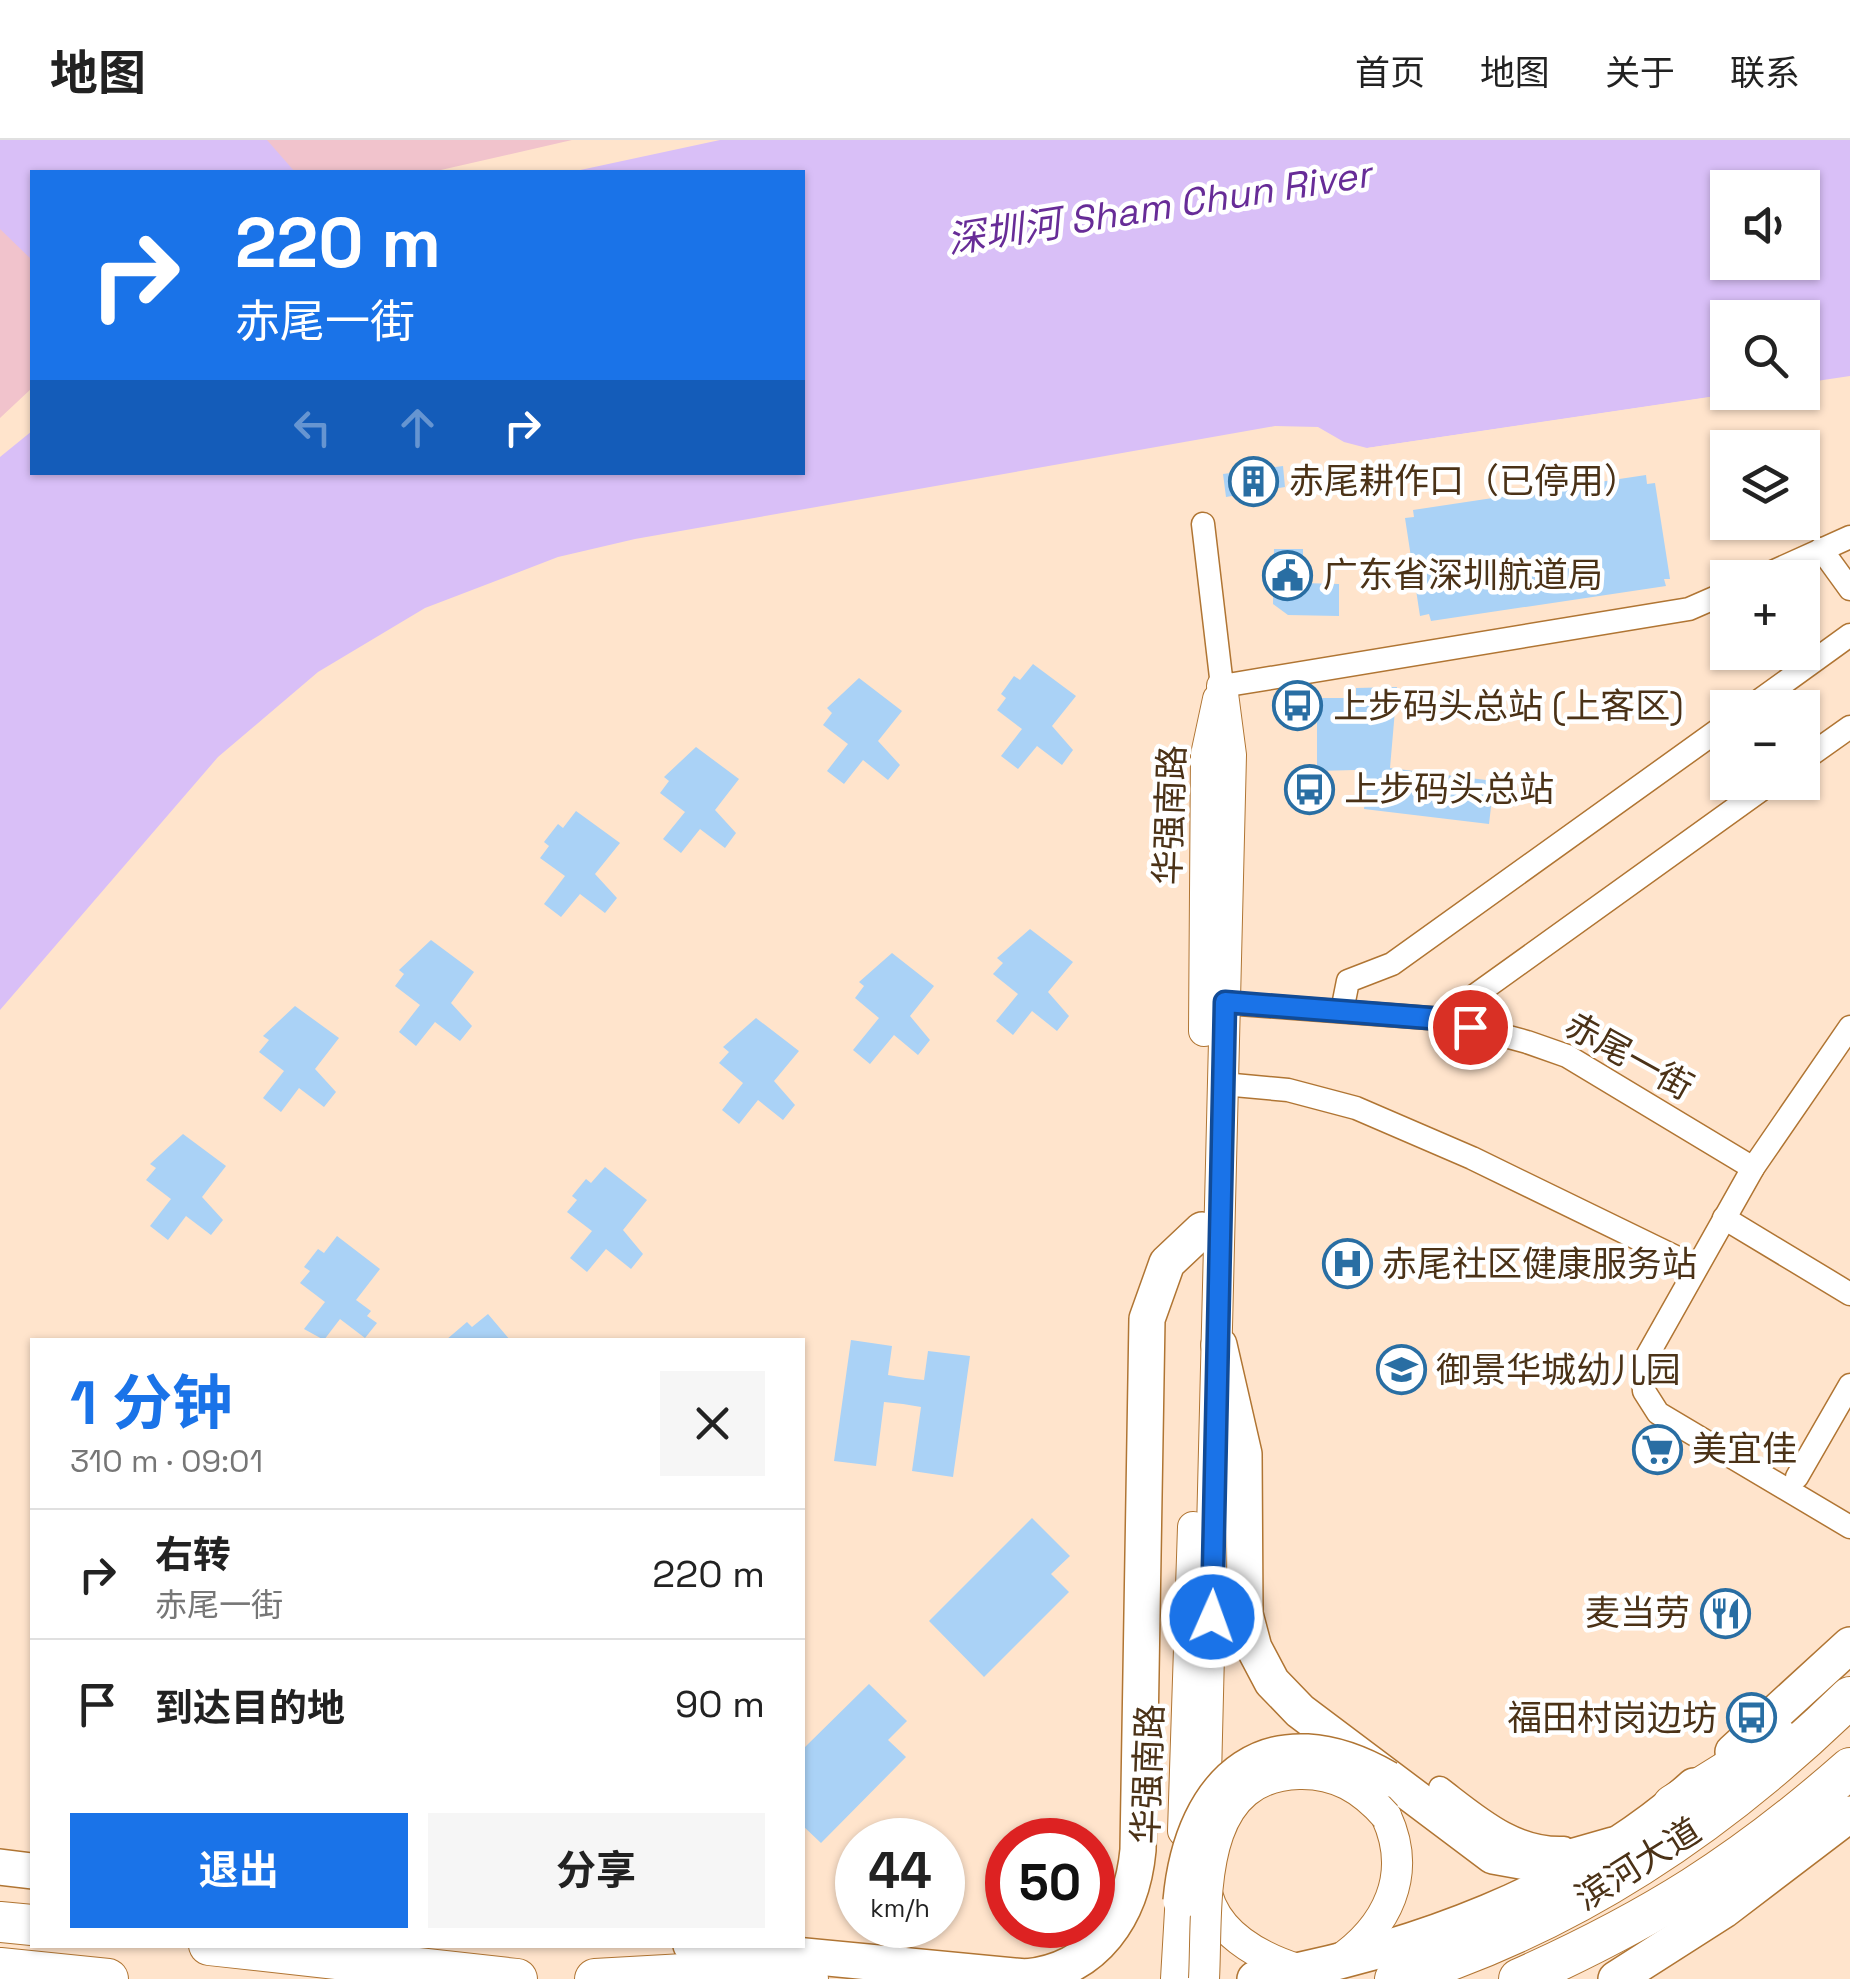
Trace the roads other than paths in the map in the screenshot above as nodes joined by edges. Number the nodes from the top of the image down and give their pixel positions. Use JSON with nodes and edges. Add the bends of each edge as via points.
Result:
{"nodes":[{"id":1,"x":1203,"y":524,"type":"dead end"},
{"id":2,"x":1850,"y":537,"type":"edge"},
{"id":3,"x":1821,"y":550,"type":"junction"},
{"id":4,"x":1799,"y":560,"type":"edge"},
{"id":5,"x":1850,"y":589,"type":"edge"},
{"id":6,"x":1710,"y":600,"type":"edge"},
{"id":7,"x":1850,"y":635,"type":"edge"},
{"id":8,"x":1222,"y":686,"type":"junction"},
{"id":9,"x":1774,"y":690,"type":"edge"},
{"id":10,"x":1850,"y":726,"type":"edge"},
{"id":11,"x":1710,"y":736,"type":"edge"},
{"id":12,"x":1820,"y":748,"type":"edge"},
{"id":13,"x":1747,"y":800,"type":"edge"},
{"id":14,"x":1225,"y":1002,"type":"junction"},
{"id":15,"x":1342,"y":1011,"type":"junction"},
{"id":16,"x":1442,"y":1019,"type":"junction"},
{"id":17,"x":1850,"y":1027,"type":"edge"},
{"id":18,"x":1223,"y":1084,"type":"junction"},
{"id":19,"x":1753,"y":1168,"type":"junction"},
{"id":20,"x":1724,"y":1218,"type":"junction"},
{"id":21,"x":1202,"y":1230,"type":"junction"},
{"id":22,"x":1696,"y":1266,"type":"junction"},
{"id":23,"x":1850,"y":1294,"type":"edge"},
{"id":24,"x":1219,"y":1346,"type":"junction"},
{"id":25,"x":1850,"y":1385,"type":"edge"},
{"id":26,"x":1798,"y":1478,"type":"dead end"},
{"id":27,"x":1850,"y":1527,"type":"edge"},
{"id":28,"x":1850,"y":1645,"type":"edge"},
{"id":29,"x":1850,"y":1695,"type":"edge"},
{"id":30,"x":1850,"y":1768,"type":"edge"},
{"id":31,"x":1704,"y":1777,"type":"junction"},
{"id":32,"x":1406,"y":1795,"type":"junction"},
{"id":33,"x":1673,"y":1805,"type":"junction"},
{"id":34,"x":1850,"y":1814,"type":"edge"},
{"id":35,"x":1613,"y":1845,"type":"junction"},
{"id":36,"x":0,"y":1867,"type":"edge"},
{"id":37,"x":30,"y":1871,"type":"edge"},
{"id":38,"x":1721,"y":1874,"type":"junction"},
{"id":39,"x":1181,"y":1902,"type":"junction"},
{"id":40,"x":0,"y":1922,"type":"edge"},
{"id":41,"x":30,"y":1926,"type":"edge"},
{"id":42,"x":236,"y":1948,"type":"edge"},
{"id":43,"x":709,"y":1948,"type":"edge"},
{"id":44,"x":724,"y":1948,"type":"edge"},
{"id":45,"x":1316,"y":1967,"type":"junction"},
{"id":46,"x":0,"y":1968,"type":"edge"},
{"id":47,"x":1005,"y":1977,"type":"edge"},
{"id":48,"x":108,"y":1979,"type":"edge"},
{"id":49,"x":516,"y":1979,"type":"edge"},
{"id":50,"x":595,"y":1979,"type":"edge"},
{"id":51,"x":808,"y":1979,"type":"edge"},
{"id":52,"x":850,"y":1979,"type":"edge"},
{"id":53,"x":1085,"y":1979,"type":"edge"},
{"id":54,"x":1176,"y":1979,"type":"edge"},
{"id":55,"x":1204,"y":1979,"type":"edge"},
{"id":56,"x":1255,"y":1979,"type":"edge"},
{"id":57,"x":1395,"y":1979,"type":"edge"},
{"id":58,"x":1519,"y":1979,"type":"edge"},
{"id":59,"x":1582,"y":1979,"type":"edge"},
{"id":60,"x":1616,"y":1979,"type":"edge"}],
"edges":[{"from":1,"to":8,"type":"street"},
{"from":2,"to":3,"type":"street"},
{"from":3,"to":4,"type":"street"},
{"from":3,"to":5,"type":"street"},
{"from":6,"to":8,"type":"street","via":[[1689,609]]},
{"from":7,"to":9,"type":"street"},
{"from":8,"to":14,"type":"main road","name":"华强南路","via":[[1231,755]]},
{"from":8,"to":21,"type":"main road","name":"华强南路","via":[[1206,755]]},
{"from":10,"to":12,"type":"street"},
{"from":11,"to":15,"type":"street","via":[[1392,964],[1348,981]]},
{"from":13,"to":16,"type":"street"},
{"from":14,"to":15,"type":"street","name":"赤尾一街"},
{"from":14,"to":18,"type":"main road","name":"华强南路"},
{"from":15,"to":16,"type":"street","name":"赤尾一街"},
{"from":16,"to":19,"type":"street","name":"赤尾一街","via":[[1567,1056]]},
{"from":17,"to":19,"type":"street"},
{"from":18,"to":22,"type":"street","via":[[1288,1090],[1356,1108]]},
{"from":18,"to":24,"type":"main road","name":"华强南路"},
{"from":19,"to":20,"type":"street"},
{"from":20,"to":22,"type":"street"},
{"from":20,"to":23,"type":"street"},
{"from":21,"to":39,"type":"main road","name":"华强南路","bridge":true},
{"from":21,"to":47,"type":"main road","via":[[1167,1263],[1146,1319],[1138,1850],[1131,1892],[1117,1922],[1086,1956],[1044,1975]]},
{"from":21,"to":53,"type":"main road","via":[[1177,1291],[1168,1337],[1156,1886],[1130,1940]]},
{"from":22,"to":27,"type":"street","via":[[1642,1365],[1644,1392],[1658,1414]]},
{"from":24,"to":32,"type":"main road","bridge":true,"via":[[1243,1444],[1244,1593],[1254,1648],[1272,1682],[1300,1711]]},
{"from":24,"to":45,"type":"main road","name":"华强南路","via":[[1206,1891],[1241,1942],[1267,1958]]},
{"from":25,"to":26,"type":"street"},
{"from":28,"to":31,"type":"main road"},
{"from":29,"to":33,"type":"highway"},
{"from":29,"to":57,"type":"highway","name":"滨河大道","via":[[1763,1778],[1653,1860],[1528,1929]]},
{"from":30,"to":38,"type":"highway","name":"滨河大道"},
{"from":31,"to":32,"type":"street","via":[[1608,1836],[1558,1848],[1512,1838]]},
{"from":31,"to":33,"type":"main road"},
{"from":32,"to":35,"type":"main road","via":[[1483,1849],[1518,1863],[1559,1862]]},
{"from":32,"to":39,"type":"main road","bridge":true,"via":[[1346,1758],[1304,1752],[1264,1759],[1211,1799],[1188,1855]]},
{"from":32,"to":45,"type":"main road","via":[[1392,1899],[1368,1935]]},
{"from":32,"to":55,"type":"main road","name":"华强南路","bridge":true,"via":[[1316,1775],[1278,1777],[1248,1790],[1221,1820],[1211,1854]]},
{"from":33,"to":35,"type":"main road"},
{"from":34,"to":60,"type":"main road","via":[[1724,1910]]},
{"from":35,"to":45,"type":"main road","via":[[1500,1904]]},
{"from":36,"to":37,"type":"main road"},
{"from":38,"to":58,"type":"highway","name":"滨河大道","via":[[1605,1940]]},
{"from":38,"to":59,"type":"highway"},
{"from":39,"to":54,"type":"main road","name":"华强南路"},
{"from":40,"to":41,"type":"highway"},
{"from":42,"to":49,"type":"highway"},
{"from":43,"to":52,"type":"main road"},
{"from":44,"to":47,"type":"main road"},
{"from":45,"to":56,"type":"main road"},
{"from":46,"to":48,"type":"highway"},
{"from":50,"to":51,"type":"highway","via":[[702,1973]]}]}
